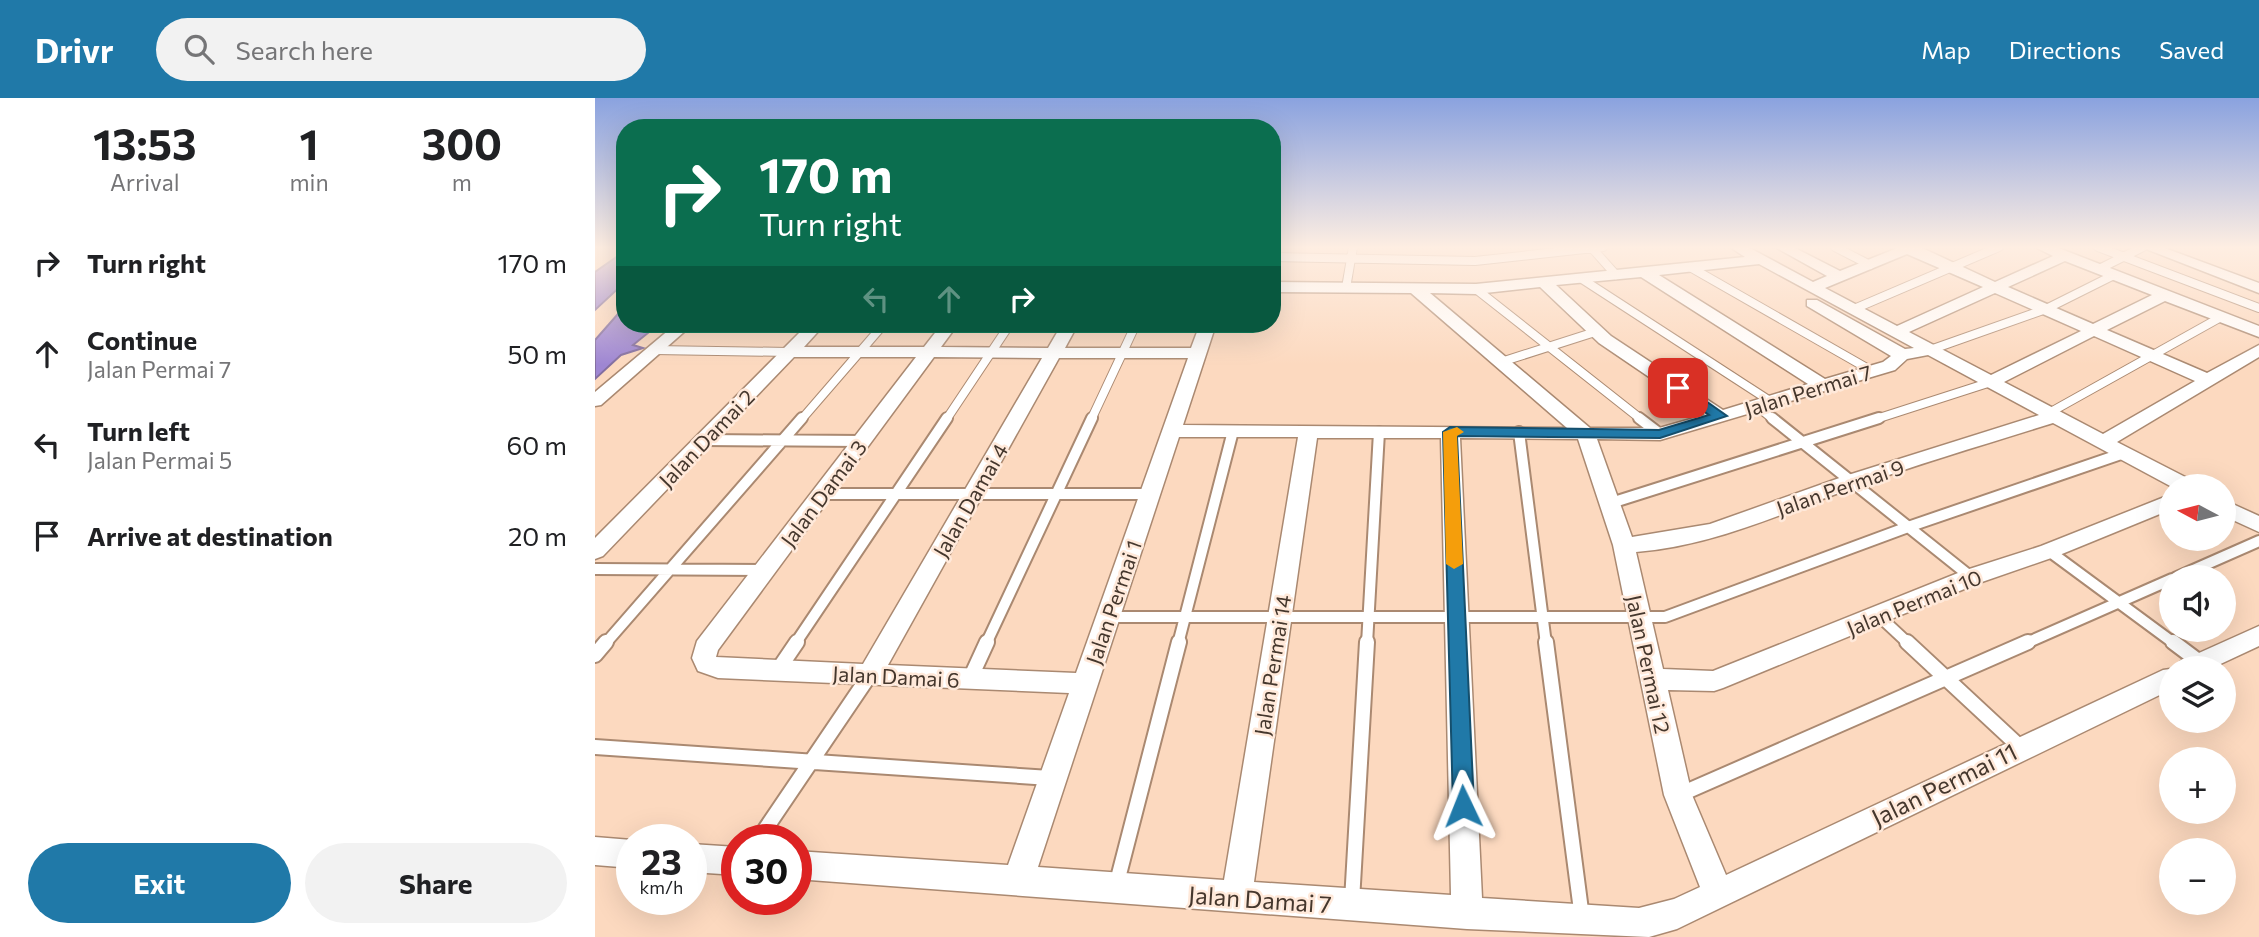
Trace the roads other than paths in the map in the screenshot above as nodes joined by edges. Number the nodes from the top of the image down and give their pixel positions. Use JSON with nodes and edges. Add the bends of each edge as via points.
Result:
{"nodes":[{"id":1,"x":1515,"y":286,"type":"edge"},
{"id":2,"x":1547,"y":286,"type":"edge"},
{"id":3,"x":1592,"y":286,"type":"edge"},
{"id":4,"x":1666,"y":286,"type":"edge"},
{"id":5,"x":1724,"y":286,"type":"edge"},
{"id":6,"x":1791,"y":286,"type":"edge"},
{"id":7,"x":1908,"y":286,"type":"edge"},
{"id":8,"x":1991,"y":286,"type":"edge"},
{"id":9,"x":1999,"y":286,"type":"edge"},
{"id":10,"x":2092,"y":286,"type":"edge"},
{"id":11,"x":2142,"y":286,"type":"edge"},
{"id":12,"x":2201,"y":286,"type":"edge"},
{"id":13,"x":1281,"y":287,"type":"edge"},
{"id":14,"x":1813,"y":287,"type":"edge"},
{"id":15,"x":1346,"y":288,"type":"joint"},
{"id":16,"x":1995,"y":288,"type":"junction"},
{"id":17,"x":1416,"y":289,"type":"junction"},
{"id":18,"x":1476,"y":289,"type":"junction"},
{"id":19,"x":2164,"y":295,"type":"junction"},
{"id":20,"x":2259,"y":308,"type":"edge"},
{"id":21,"x":1854,"y":309,"type":"junction"},
{"id":22,"x":2046,"y":309,"type":"junction"},
{"id":23,"x":2259,"y":314,"type":"edge"},
{"id":24,"x":2221,"y":317,"type":"junction"},
{"id":25,"x":2240,"y":324,"type":"junction"},
{"id":26,"x":2095,"y":330,"type":"junction"},
{"id":27,"x":1595,"y":332,"type":"junction"},
{"id":28,"x":1896,"y":332,"type":"junction"},
{"id":29,"x":2259,"y":332,"type":"edge"},
{"id":30,"x":675,"y":333,"type":"edge"},
{"id":31,"x":808,"y":333,"type":"edge"},
{"id":32,"x":876,"y":333,"type":"edge"},
{"id":33,"x":943,"y":333,"type":"edge"},
{"id":34,"x":1004,"y":333,"type":"edge"},
{"id":35,"x":1065,"y":333,"type":"edge"},
{"id":36,"x":1132,"y":333,"type":"edge"},
{"id":37,"x":1205,"y":333,"type":"edge"},
{"id":38,"x":1549,"y":347,"type":"junction"},
{"id":39,"x":1930,"y":350,"type":"junction"},
{"id":40,"x":2259,"y":350,"type":"edge"},
{"id":41,"x":654,"y":351,"type":"junction"},
{"id":42,"x":789,"y":352,"type":"junction"},
{"id":43,"x":859,"y":352,"type":"junction"},
{"id":44,"x":928,"y":353,"type":"junction"},
{"id":45,"x":990,"y":353,"type":"junction"},
{"id":46,"x":1054,"y":353,"type":"junction"},
{"id":47,"x":1122,"y":353,"type":"junction"},
{"id":48,"x":1198,"y":353,"type":"junction"},
{"id":49,"x":1902,"y":355,"type":"junction"},
{"id":50,"x":2152,"y":355,"type":"junction"},
{"id":51,"x":1501,"y":362,"type":"junction"},
{"id":52,"x":1872,"y":371,"type":"junction"},
{"id":53,"x":2208,"y":380,"type":"junction"},
{"id":54,"x":1991,"y":382,"type":"junction"},
{"id":55,"x":1823,"y":386,"type":"junction"},
{"id":56,"x":595,"y":401,"type":"edge"},
{"id":57,"x":1764,"y":404,"type":"junction"},
{"id":58,"x":2052,"y":415,"type":"junction"},
{"id":59,"x":1720,"y":416,"type":"junction"},
{"id":60,"x":1172,"y":431,"type":"junction"},
{"id":61,"x":1233,"y":432,"type":"junction"},
{"id":62,"x":1308,"y":432,"type":"junction"},
{"id":63,"x":1379,"y":432,"type":"junction"},
{"id":64,"x":1450,"y":432,"type":"junction"},
{"id":65,"x":1518,"y":432,"type":"junction"},
{"id":66,"x":1586,"y":434,"type":"junction"},
{"id":67,"x":1660,"y":434,"type":"junction"},
{"id":68,"x":704,"y":440,"type":"junction"},
{"id":69,"x":782,"y":441,"type":"junction"},
{"id":70,"x":862,"y":441,"type":"junction"},
{"id":71,"x":1801,"y":441,"type":"junction"},
{"id":72,"x":2103,"y":442,"type":"junction"},
{"id":73,"x":2124,"y":453,"type":"junction"},
{"id":74,"x":2163,"y":474,"type":"edge"},
{"id":75,"x":1851,"y":482,"type":"junction"},
{"id":76,"x":822,"y":494,"type":"junction"},
{"id":77,"x":896,"y":494,"type":"junction"},
{"id":78,"x":973,"y":494,"type":"junction"},
{"id":79,"x":1056,"y":494,"type":"junction"},
{"id":80,"x":1150,"y":494,"type":"junction"},
{"id":81,"x":1611,"y":503,"type":"junction"},
{"id":82,"x":2159,"y":506,"type":"edge"},
{"id":83,"x":2237,"y":514,"type":"edge"},
{"id":84,"x":2259,"y":525,"type":"edge"},
{"id":85,"x":1908,"y":527,"type":"junction"},
{"id":86,"x":2259,"y":541,"type":"edge"},
{"id":87,"x":1624,"y":545,"type":"junction"},
{"id":88,"x":595,"y":551,"type":"edge"},
{"id":89,"x":2049,"y":551,"type":"junction"},
{"id":90,"x":2203,"y":565,"type":"edge"},
{"id":91,"x":595,"y":569,"type":"edge"},
{"id":92,"x":670,"y":570,"type":"junction"},
{"id":93,"x":765,"y":570,"type":"junction"},
{"id":94,"x":1971,"y":577,"type":"junction"},
{"id":95,"x":2159,"y":584,"type":"edge"},
{"id":96,"x":2118,"y":602,"type":"junction"},
{"id":97,"x":1639,"y":615,"type":"junction"},
{"id":98,"x":1368,"y":616,"type":"junction"},
{"id":99,"x":1457,"y":616,"type":"junction"},
{"id":100,"x":1542,"y":616,"type":"junction"},
{"id":101,"x":1879,"y":616,"type":"junction"},
{"id":102,"x":1108,"y":617,"type":"junction"},
{"id":103,"x":1185,"y":617,"type":"junction"},
{"id":104,"x":1280,"y":617,"type":"junction"},
{"id":105,"x":2259,"y":635,"type":"edge"},
{"id":106,"x":595,"y":655,"type":"edge"},
{"id":107,"x":2183,"y":656,"type":"edge"},
{"id":108,"x":2216,"y":656,"type":"edge"},
{"id":109,"x":707,"y":664,"type":"joint"},
{"id":110,"x":778,"y":670,"type":"junction"},
{"id":111,"x":869,"y":676,"type":"junction"},
{"id":112,"x":1945,"y":678,"type":"junction"},
{"id":113,"x":969,"y":680,"type":"junction"},
{"id":114,"x":1653,"y":680,"type":"junction"},
{"id":115,"x":2159,"y":683,"type":"edge"},
{"id":116,"x":1085,"y":684,"type":"junction"},
{"id":117,"x":595,"y":747,"type":"edge"},
{"id":118,"x":2020,"y":747,"type":"junction"},
{"id":119,"x":812,"y":760,"type":"junction"},
{"id":120,"x":1053,"y":778,"type":"junction"},
{"id":121,"x":1678,"y":795,"type":"junction"},
{"id":122,"x":769,"y":824,"type":"edge"},
{"id":123,"x":595,"y":851,"type":"edge"},
{"id":124,"x":616,"y":853,"type":"edge"},
{"id":125,"x":812,"y":866,"type":"edge"},
{"id":126,"x":1018,"y":881,"type":"junction"},
{"id":127,"x":1115,"y":888,"type":"junction"},
{"id":128,"x":1718,"y":893,"type":"junction"},
{"id":129,"x":1236,"y":898,"type":"junction"},
{"id":130,"x":1351,"y":906,"type":"junction"},
{"id":131,"x":1467,"y":914,"type":"junction"},
{"id":132,"x":1582,"y":922,"type":"junction"}],
"edges":[{"from":1,"to":18,"type":"street"},
{"from":2,"to":27,"type":"street"},
{"from":3,"to":57,"type":"lane"},
{"from":4,"to":55,"type":"street"},
{"from":5,"to":52,"type":"lane"},
{"from":6,"to":49,"type":"street","name":"Jalan Permai 7"},
{"from":7,"to":21,"type":"lane"},
{"from":8,"to":16,"type":"street"},
{"from":9,"to":16,"type":"street"},
{"from":10,"to":22,"type":"lane"},
{"from":11,"to":19,"type":"street"},
{"from":12,"to":20,"type":"lane"},
{"from":13,"to":15,"type":"street"},
{"from":14,"to":21,"type":"street"},
{"from":15,"to":17,"type":"street"},
{"from":16,"to":22,"type":"street"},
{"from":16,"to":28,"type":"street"},
{"from":17,"to":18,"type":"street"},
{"from":17,"to":51,"type":"street"},
{"from":18,"to":38,"type":"lane"},
{"from":19,"to":24,"type":"street"},
{"from":19,"to":26,"type":"street"},
{"from":21,"to":28,"type":"street"},
{"from":22,"to":26,"type":"street"},
{"from":22,"to":39,"type":"lane"},
{"from":23,"to":25,"type":"street"},
{"from":24,"to":25,"type":"street"},
{"from":24,"to":50,"type":"lane"},
{"from":25,"to":29,"type":"street"},
{"from":26,"to":50,"type":"street"},
{"from":26,"to":54,"type":"street"},
{"from":27,"to":38,"type":"lane"},
{"from":27,"to":59,"type":"street"},
{"from":28,"to":39,"type":"street"},
{"from":30,"to":41,"type":"street"},
{"from":31,"to":42,"type":"street","name":"Jalan Damai 2"},
{"from":32,"to":43,"type":"lane"},
{"from":33,"to":44,"type":"street","name":"Jalan Damai 3"},
{"from":34,"to":45,"type":"lane"},
{"from":35,"to":46,"type":"street","name":"Jalan Damai 4"},
{"from":36,"to":47,"type":"lane"},
{"from":37,"to":48,"type":"street","name":"Jalan Permai 1"},
{"from":38,"to":51,"type":"lane"},
{"from":38,"to":67,"type":"lane"},
{"from":39,"to":49,"type":"street","name":"Jalan Permai 7"},
{"from":39,"to":54,"type":"street"},
{"from":40,"to":53,"type":"street"},
{"from":41,"to":42,"type":"lane"},
{"from":41,"to":56,"type":"street"},
{"from":42,"to":43,"type":"street"},
{"from":42,"to":68,"type":"street","name":"Jalan Damai 2"},
{"from":43,"to":44,"type":"street"},
{"from":43,"to":69,"type":"lane"},
{"from":44,"to":45,"type":"street"},
{"from":44,"to":70,"type":"street","name":"Jalan Damai 3"},
{"from":45,"to":46,"type":"street"},
{"from":45,"to":77,"type":"lane"},
{"from":46,"to":47,"type":"street"},
{"from":46,"to":78,"type":"street","name":"Jalan Damai 4"},
{"from":47,"to":48,"type":"street"},
{"from":47,"to":79,"type":"lane"},
{"from":48,"to":60,"type":"street","name":"Jalan Permai 1"},
{"from":49,"to":52,"type":"street","name":"Jalan Permai 7","via":[[1889,366]]},
{"from":50,"to":53,"type":"street"},
{"from":50,"to":58,"type":"lane"},
{"from":51,"to":66,"type":"street"},
{"from":52,"to":55,"type":"street","name":"Jalan Permai 7"},
{"from":53,"to":72,"type":"street"},
{"from":54,"to":58,"type":"street"},
{"from":54,"to":71,"type":"lane"},
{"from":55,"to":57,"type":"street","name":"Jalan Permai 7"},
{"from":57,"to":59,"type":"street","name":"Jalan Permai 7"},
{"from":57,"to":71,"type":"lane"},
{"from":58,"to":72,"type":"street"},
{"from":58,"to":75,"type":"street","name":"Jalan Permai 9"},
{"from":59,"to":67,"type":"street","name":"Jalan Permai 7"},
{"from":60,"to":61,"type":"street","name":"Jalan Permai 7"},
{"from":60,"to":80,"type":"street","name":"Jalan Permai 1"},
{"from":61,"to":62,"type":"street","name":"Jalan Permai 7"},
{"from":61,"to":103,"type":"lane"},
{"from":62,"to":63,"type":"street","name":"Jalan Permai 7"},
{"from":62,"to":104,"type":"street","name":"Jalan Permai 14"},
{"from":63,"to":64,"type":"street","name":"Jalan Permai 7"},
{"from":63,"to":98,"type":"lane"},
{"from":64,"to":65,"type":"street","name":"Jalan Permai 7"},
{"from":64,"to":99,"type":"street"},
{"from":65,"to":66,"type":"street","name":"Jalan Permai 7"},
{"from":65,"to":100,"type":"lane"},
{"from":66,"to":67,"type":"street","name":"Jalan Permai 7"},
{"from":66,"to":81,"type":"street","name":"Jalan Permai 12"},
{"from":68,"to":69,"type":"lane"},
{"from":68,"to":88,"type":"street","name":"Jalan Damai 2"},
{"from":69,"to":70,"type":"lane"},
{"from":69,"to":92,"type":"lane"},
{"from":70,"to":76,"type":"street","name":"Jalan Damai 3"},
{"from":71,"to":75,"type":"lane"},
{"from":71,"to":81,"type":"lane"},
{"from":72,"to":73,"type":"street"},
{"from":73,"to":74,"type":"street"},
{"from":73,"to":85,"type":"lane"},
{"from":75,"to":85,"type":"lane"},
{"from":75,"to":87,"type":"street","name":"Jalan Permai 9","via":[[1703,536]]},
{"from":76,"to":77,"type":"lane"},
{"from":76,"to":93,"type":"street","name":"Jalan Damai 3"},
{"from":77,"to":78,"type":"lane"},
{"from":77,"to":110,"type":"lane"},
{"from":78,"to":79,"type":"lane"},
{"from":78,"to":111,"type":"street","name":"Jalan Damai 4"},
{"from":79,"to":80,"type":"lane"},
{"from":79,"to":113,"type":"lane"},
{"from":80,"to":102,"type":"street","name":"Jalan Permai 1"},
{"from":81,"to":87,"type":"street","name":"Jalan Permai 12"},
{"from":82,"to":89,"type":"street","name":"Jalan Permai 10"},
{"from":83,"to":84,"type":"street"},
{"from":85,"to":94,"type":"lane"},
{"from":85,"to":97,"type":"lane","via":[[1665,617]]},
{"from":86,"to":90,"type":"lane"},
{"from":87,"to":97,"type":"street","name":"Jalan Permai 12"},
{"from":89,"to":94,"type":"street","name":"Jalan Permai 10"},
{"from":89,"to":96,"type":"lane"},
{"from":91,"to":92,"type":"lane"},
{"from":92,"to":93,"type":"lane"},
{"from":92,"to":106,"type":"lane"},
{"from":93,"to":109,"type":"street","name":"Jalan Damai 3","via":[[706,648]]},
{"from":94,"to":101,"type":"street","name":"Jalan Permai 10"},
{"from":95,"to":96,"type":"lane"},
{"from":96,"to":107,"type":"lane"},
{"from":96,"to":112,"type":"lane"},
{"from":97,"to":100,"type":"lane"},
{"from":97,"to":114,"type":"street","name":"Jalan Permai 12"},
{"from":98,"to":99,"type":"lane"},
{"from":98,"to":104,"type":"lane"},
{"from":98,"to":130,"type":"lane"},
{"from":99,"to":100,"type":"lane"},
{"from":99,"to":131,"type":"street"},
{"from":100,"to":132,"type":"lane"},
{"from":101,"to":112,"type":"lane"},
{"from":101,"to":114,"type":"street","name":"Jalan Permai 10","via":[[1714,681]]},
{"from":102,"to":103,"type":"lane"},
{"from":102,"to":116,"type":"street","name":"Jalan Permai 1"},
{"from":103,"to":104,"type":"lane"},
{"from":103,"to":127,"type":"lane"},
{"from":104,"to":129,"type":"street","name":"Jalan Permai 14"},
{"from":105,"to":108,"type":"street"},
{"from":109,"to":110,"type":"street","name":"Jalan Damai 6"},
{"from":110,"to":111,"type":"street","name":"Jalan Damai 6"},
{"from":111,"to":113,"type":"street","name":"Jalan Damai 6"},
{"from":111,"to":119,"type":"lane"},
{"from":112,"to":118,"type":"lane"},
{"from":112,"to":121,"type":"lane"},
{"from":113,"to":116,"type":"street","name":"Jalan Damai 6"},
{"from":114,"to":121,"type":"street","name":"Jalan Permai 12"},
{"from":115,"to":118,"type":"street","name":"Jalan Permai 11"},
{"from":116,"to":120,"type":"street","name":"Jalan Permai 1"},
{"from":117,"to":119,"type":"lane"},
{"from":118,"to":128,"type":"street","name":"Jalan Permai 11"},
{"from":119,"to":120,"type":"lane"},
{"from":119,"to":122,"type":"lane"},
{"from":120,"to":126,"type":"street","name":"Jalan Permai 1"},
{"from":121,"to":128,"type":"street","name":"Jalan Permai 12"},
{"from":123,"to":124,"type":"street"},
{"from":125,"to":126,"type":"street","name":"Jalan Damai 7"},
{"from":126,"to":127,"type":"street","name":"Jalan Damai 7"},
{"from":127,"to":129,"type":"street","name":"Jalan Damai 7"},
{"from":128,"to":132,"type":"street","name":"Jalan Damai 7","via":[[1677,914],[1639,924]]},
{"from":129,"to":130,"type":"street","name":"Jalan Damai 7"},
{"from":130,"to":131,"type":"street","name":"Jalan Damai 7"},
{"from":131,"to":132,"type":"street","name":"Jalan Damai 7"}]}
